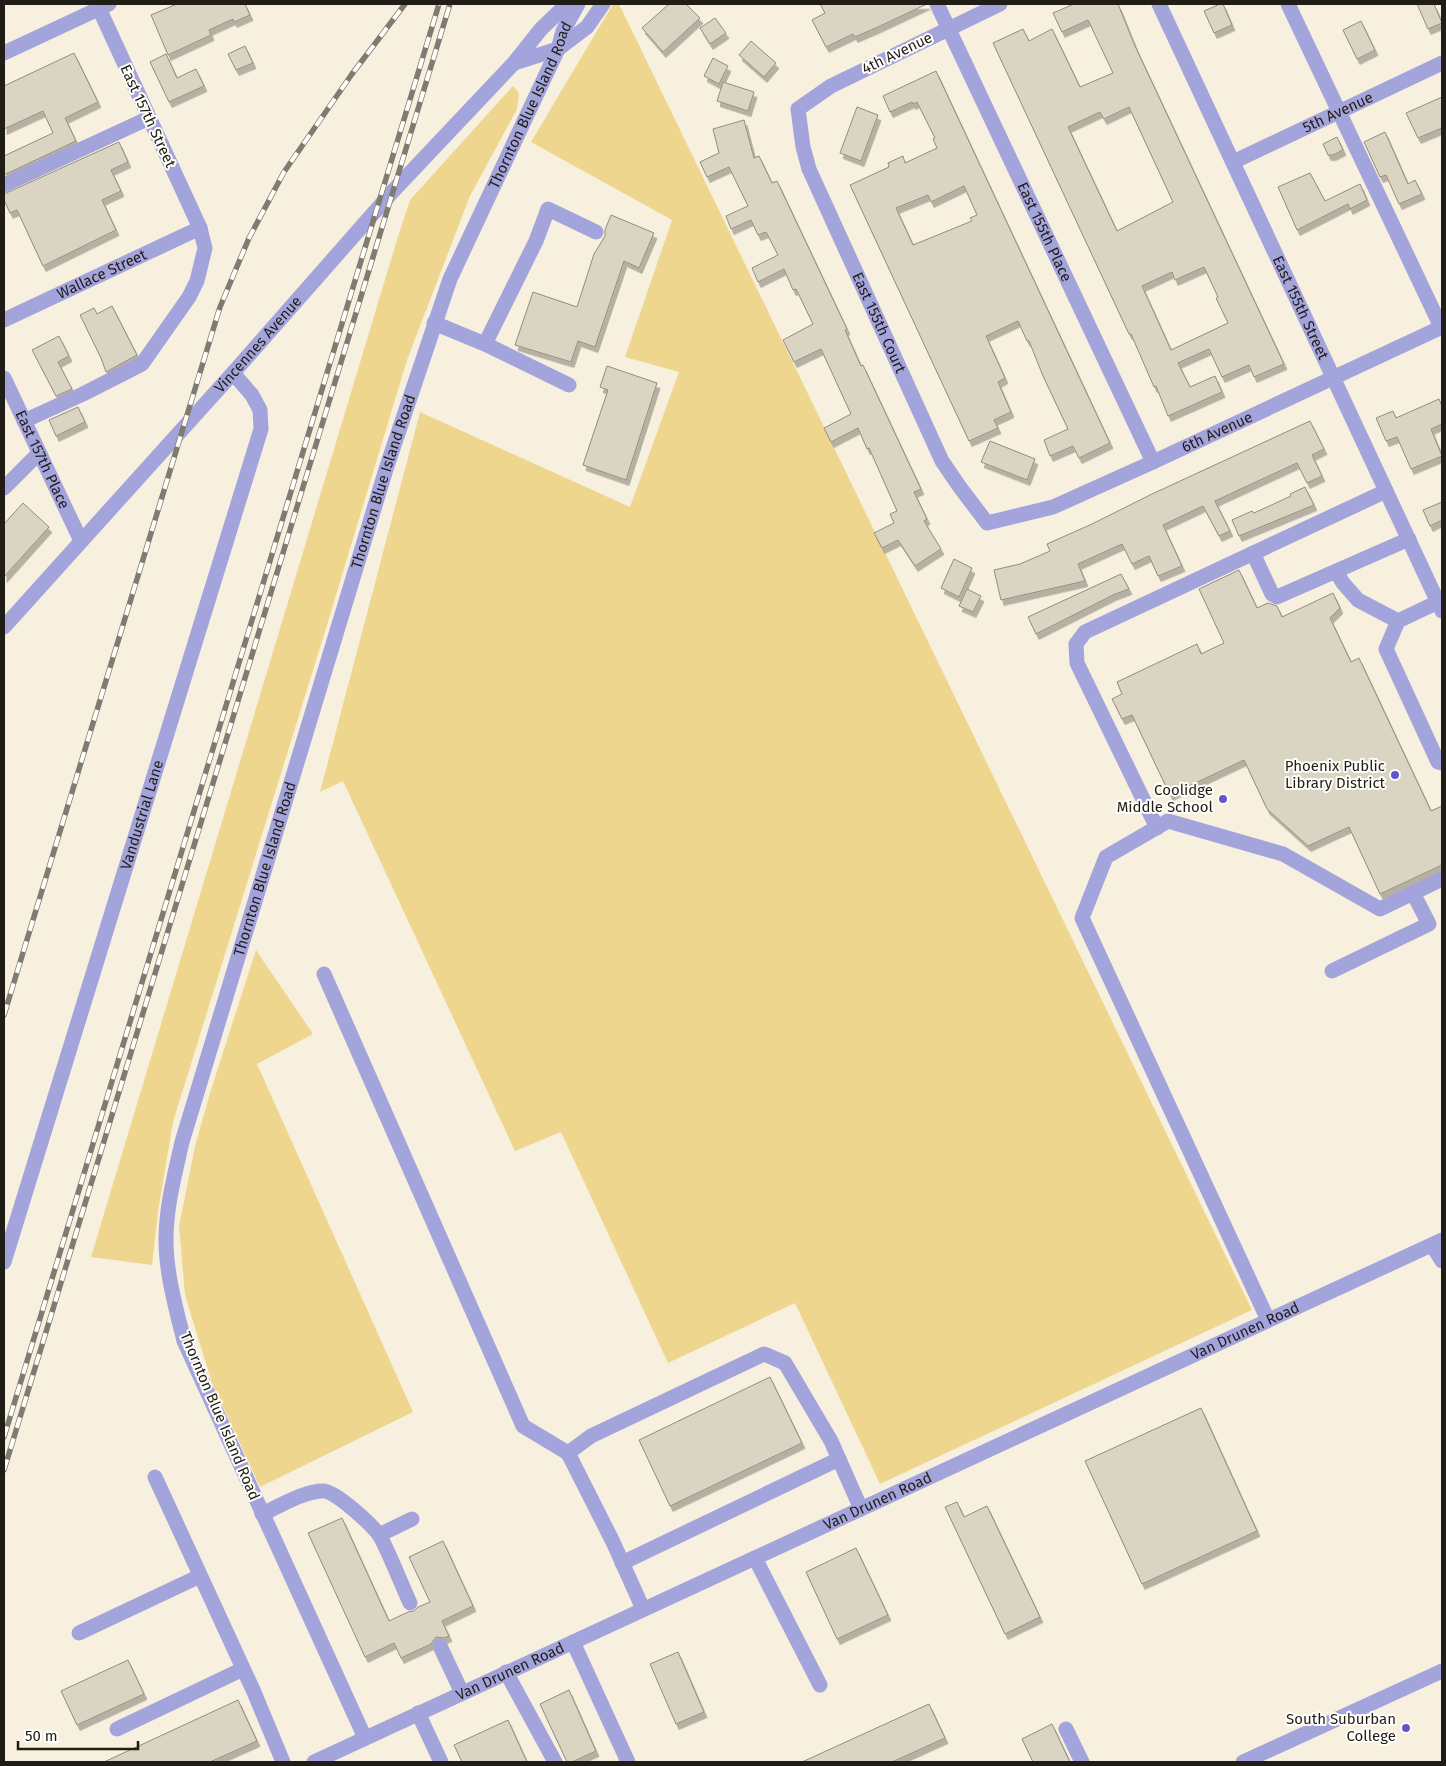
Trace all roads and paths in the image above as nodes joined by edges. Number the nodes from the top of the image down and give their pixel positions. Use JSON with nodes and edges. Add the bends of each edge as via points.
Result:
{"nodes":[{"id":1,"x":566,"y":4,"type":"edge"},
{"id":2,"x":578,"y":4,"type":"edge"},
{"id":3,"x":603,"y":4,"type":"edge"},
{"id":4,"x":937,"y":4,"type":"edge"},
{"id":5,"x":1000,"y":4,"type":"edge"},
{"id":6,"x":1158,"y":4,"type":"edge"},
{"id":7,"x":1290,"y":4,"type":"edge"},
{"id":8,"x":102,"y":5,"type":"edge"},
{"id":9,"x":948,"y":28,"type":"junction"},
{"id":10,"x":558,"y":49,"type":"junction"},
{"id":11,"x":4,"y":53,"type":"edge"},
{"id":12,"x":514,"y":63,"type":"junction"},
{"id":13,"x":1442,"y":63,"type":"edge"},
{"id":14,"x":798,"y":109,"type":"joint"},
{"id":15,"x":1339,"y":111,"type":"junction"},
{"id":16,"x":149,"y":118,"type":"junction"},
{"id":17,"x":1233,"y":162,"type":"junction"},
{"id":18,"x":4,"y":185,"type":"edge"},
{"id":19,"x":200,"y":228,"type":"junction"},
{"id":20,"x":596,"y":232,"type":"dead end"},
{"id":21,"x":4,"y":320,"type":"edge"},
{"id":22,"x":434,"y":323,"type":"junction"},
{"id":23,"x":1442,"y":328,"type":"edge"},
{"id":24,"x":485,"y":344,"type":"junction"},
{"id":25,"x":233,"y":373,"type":"junction"},
{"id":26,"x":4,"y":378,"type":"edge"},
{"id":27,"x":1334,"y":378,"type":"junction"},
{"id":28,"x":569,"y":385,"type":"dead end"},
{"id":29,"x":24,"y":421,"type":"junction"},
{"id":30,"x":39,"y":453,"type":"junction"},
{"id":31,"x":1153,"y":462,"type":"junction"},
{"id":32,"x":4,"y":488,"type":"edge"},
{"id":33,"x":1386,"y":491,"type":"junction"},
{"id":34,"x":987,"y":523,"type":"joint"},
{"id":35,"x":1409,"y":539,"type":"junction"},
{"id":36,"x":81,"y":541,"type":"junction"},
{"id":37,"x":1253,"y":553,"type":"junction"},
{"id":38,"x":1336,"y":572,"type":"junction"},
{"id":39,"x":1439,"y":598,"type":"edge"},
{"id":40,"x":1398,"y":621,"type":"junction"},
{"id":41,"x":4,"y":627,"type":"edge"},
{"id":42,"x":1442,"y":763,"type":"edge"},
{"id":43,"x":1156,"y":828,"type":"junction"},
{"id":44,"x":1442,"y":880,"type":"edge"},
{"id":45,"x":1413,"y":893,"type":"junction"},
{"id":46,"x":1332,"y":971,"type":"dead end"},
{"id":47,"x":324,"y":974,"type":"dead end"},
{"id":48,"x":1437,"y":1243,"type":"edge"},
{"id":49,"x":1442,"y":1261,"type":"edge"},
{"id":50,"x":4,"y":1262,"type":"edge"},
{"id":51,"x":1268,"y":1320,"type":"junction"},
{"id":52,"x":568,"y":1453,"type":"junction"},
{"id":53,"x":839,"y":1460,"type":"junction"},
{"id":54,"x":155,"y":1477,"type":"dead end"},
{"id":55,"x":860,"y":1509,"type":"junction"},
{"id":56,"x":262,"y":1514,"type":"junction"},
{"id":57,"x":412,"y":1519,"type":"dead end"},
{"id":58,"x":379,"y":1535,"type":"junction"},
{"id":59,"x":754,"y":1558,"type":"junction"},
{"id":60,"x":622,"y":1563,"type":"junction"},
{"id":61,"x":200,"y":1576,"type":"junction"},
{"id":62,"x":410,"y":1603,"type":"dead end"},
{"id":63,"x":643,"y":1609,"type":"junction"},
{"id":64,"x":79,"y":1633,"type":"dead end"},
{"id":65,"x":573,"y":1642,"type":"junction"},
{"id":66,"x":440,"y":1646,"type":"dead end"},
{"id":67,"x":243,"y":1669,"type":"junction"},
{"id":68,"x":1442,"y":1670,"type":"edge"},
{"id":69,"x":506,"y":1672,"type":"junction"},
{"id":70,"x":820,"y":1685,"type":"dead end"},
{"id":71,"x":462,"y":1693,"type":"junction"},
{"id":72,"x":418,"y":1713,"type":"junction"},
{"id":73,"x":117,"y":1729,"type":"dead end"},
{"id":74,"x":1066,"y":1729,"type":"dead end"},
{"id":75,"x":365,"y":1738,"type":"junction"},
{"id":76,"x":283,"y":1762,"type":"edge"},
{"id":77,"x":314,"y":1762,"type":"edge"},
{"id":78,"x":441,"y":1762,"type":"edge"},
{"id":79,"x":555,"y":1762,"type":"edge"},
{"id":80,"x":628,"y":1762,"type":"edge"},
{"id":81,"x":1082,"y":1762,"type":"edge"},
{"id":82,"x":1243,"y":1762,"type":"edge"}],
"edges":[{"from":1,"to":12,"type":"street","name":"Vincennes Avenue"},
{"from":2,"to":10,"type":"street","name":"Thornton Blue Island Road","via":[[563,31]]},
{"from":3,"to":10,"type":"street","name":"Vincennes Avenue","via":[[587,27]]},
{"from":4,"to":9,"type":"street","name":"East 155th Place"},
{"from":5,"to":9,"type":"street","name":"4th Avenue"},
{"from":6,"to":17,"type":"street","name":"East 155th Street"},
{"from":7,"to":15,"type":"street"},
{"from":8,"to":11,"type":"street"},
{"from":8,"to":16,"type":"street","name":"East 157th Street"},
{"from":9,"to":14,"type":"street","name":"4th Avenue","via":[[831,86]]},
{"from":9,"to":31,"type":"street","name":"East 155th Place"},
{"from":10,"to":12,"type":"street","name":"Vincennes Avenue"},
{"from":10,"to":22,"type":"street","name":"Thornton Blue Island Road","via":[[450,279]]},
{"from":12,"to":25,"type":"street","name":"Vincennes Avenue","via":[[393,191]]},
{"from":13,"to":15,"type":"street","name":"5th Avenue"},
{"from":14,"to":34,"type":"street","name":"East 155th Court","via":[[809,169],[873,311],[942,461]]},
{"from":15,"to":17,"type":"street","name":"5th Avenue"},
{"from":15,"to":23,"type":"street"},
{"from":16,"to":18,"type":"street"},
{"from":16,"to":19,"type":"street","name":"East 157th Street"},
{"from":17,"to":27,"type":"street","name":"East 155th Street"},
{"from":19,"to":21,"type":"street","name":"Wallace Street"},
{"from":19,"to":29,"type":"street","name":"East 157th Street","via":[[205,248],[198,281],[142,364]]},
{"from":20,"to":24,"type":"street","via":[[548,210]]},
{"from":22,"to":24,"type":"street"},
{"from":22,"to":56,"type":"street","name":"Thornton Blue Island Road","via":[[387,466],[182,1142],[169,1199],[166,1240],[170,1280],[184,1341]]},
{"from":23,"to":27,"type":"street","name":"6th Avenue"},
{"from":24,"to":28,"type":"street"},
{"from":25,"to":36,"type":"street","name":"Vincennes Avenue"},
{"from":25,"to":50,"type":"street","name":"Vandustrial Lane","via":[[260,410],[261,429]]},
{"from":26,"to":29,"type":"street","name":"East 157th Place"},
{"from":27,"to":31,"type":"street","name":"6th Avenue"},
{"from":27,"to":33,"type":"street","name":"East 155th Street"},
{"from":29,"to":30,"type":"street","name":"East 157th Place"},
{"from":30,"to":32,"type":"street"},
{"from":30,"to":36,"type":"street","name":"East 157th Place"},
{"from":31,"to":34,"type":"street","name":"6th Avenue","via":[[1053,507]]},
{"from":33,"to":35,"type":"street","name":"East 155th Street"},
{"from":33,"to":37,"type":"street"},
{"from":35,"to":38,"type":"street"},
{"from":35,"to":39,"type":"street","name":"East 155th Street"},
{"from":36,"to":41,"type":"street","name":"Vincennes Avenue"},
{"from":37,"to":38,"type":"street","via":[[1272,594],[1277,597]]},
{"from":37,"to":43,"type":"street","via":[[1085,632],[1076,644],[1077,663]]},
{"from":38,"to":40,"type":"street","via":[[1358,600]]},
{"from":39,"to":40,"type":"street"},
{"from":40,"to":42,"type":"street","via":[[1386,649],[1438,762]]},
{"from":43,"to":45,"type":"street","via":[[1168,821],[1283,854],[1380,909]]},
{"from":43,"to":51,"type":"street","via":[[1106,857],[1082,918]]},
{"from":44,"to":45,"type":"street"},
{"from":45,"to":46,"type":"street","via":[[1429,924]]},
{"from":47,"to":52,"type":"street","via":[[523,1426]]},
{"from":48,"to":49,"type":"street"},
{"from":48,"to":51,"type":"street","name":"Van Drunen Road"},
{"from":51,"to":55,"type":"street","name":"Van Drunen Road"},
{"from":52,"to":53,"type":"street","via":[[591,1436],[764,1354],[785,1362]]},
{"from":52,"to":60,"type":"street"},
{"from":53,"to":55,"type":"street"},
{"from":53,"to":60,"type":"street"},
{"from":54,"to":61,"type":"street"},
{"from":55,"to":59,"type":"street","name":"Van Drunen Road"},
{"from":56,"to":58,"type":"street","via":[[300,1496],[324,1491],[346,1502]]},
{"from":56,"to":75,"type":"street","name":"Thornton Blue Island Road"},
{"from":57,"to":58,"type":"street"},
{"from":58,"to":62,"type":"street"},
{"from":59,"to":63,"type":"street","name":"Van Drunen Road"},
{"from":59,"to":70,"type":"street"},
{"from":60,"to":63,"type":"street"},
{"from":61,"to":64,"type":"street"},
{"from":61,"to":67,"type":"street"},
{"from":63,"to":65,"type":"street","name":"Van Drunen Road"},
{"from":65,"to":69,"type":"street","name":"Van Drunen Road"},
{"from":65,"to":80,"type":"street"},
{"from":66,"to":71,"type":"street"},
{"from":67,"to":73,"type":"street"},
{"from":67,"to":76,"type":"street"},
{"from":68,"to":82,"type":"street"},
{"from":69,"to":71,"type":"street","name":"Van Drunen Road"},
{"from":69,"to":79,"type":"street"},
{"from":71,"to":72,"type":"street","name":"Van Drunen Road"},
{"from":72,"to":75,"type":"street","name":"Van Drunen Road"},
{"from":72,"to":78,"type":"street"},
{"from":74,"to":81,"type":"street"},
{"from":75,"to":77,"type":"street","name":"Van Drunen Road"}]}
